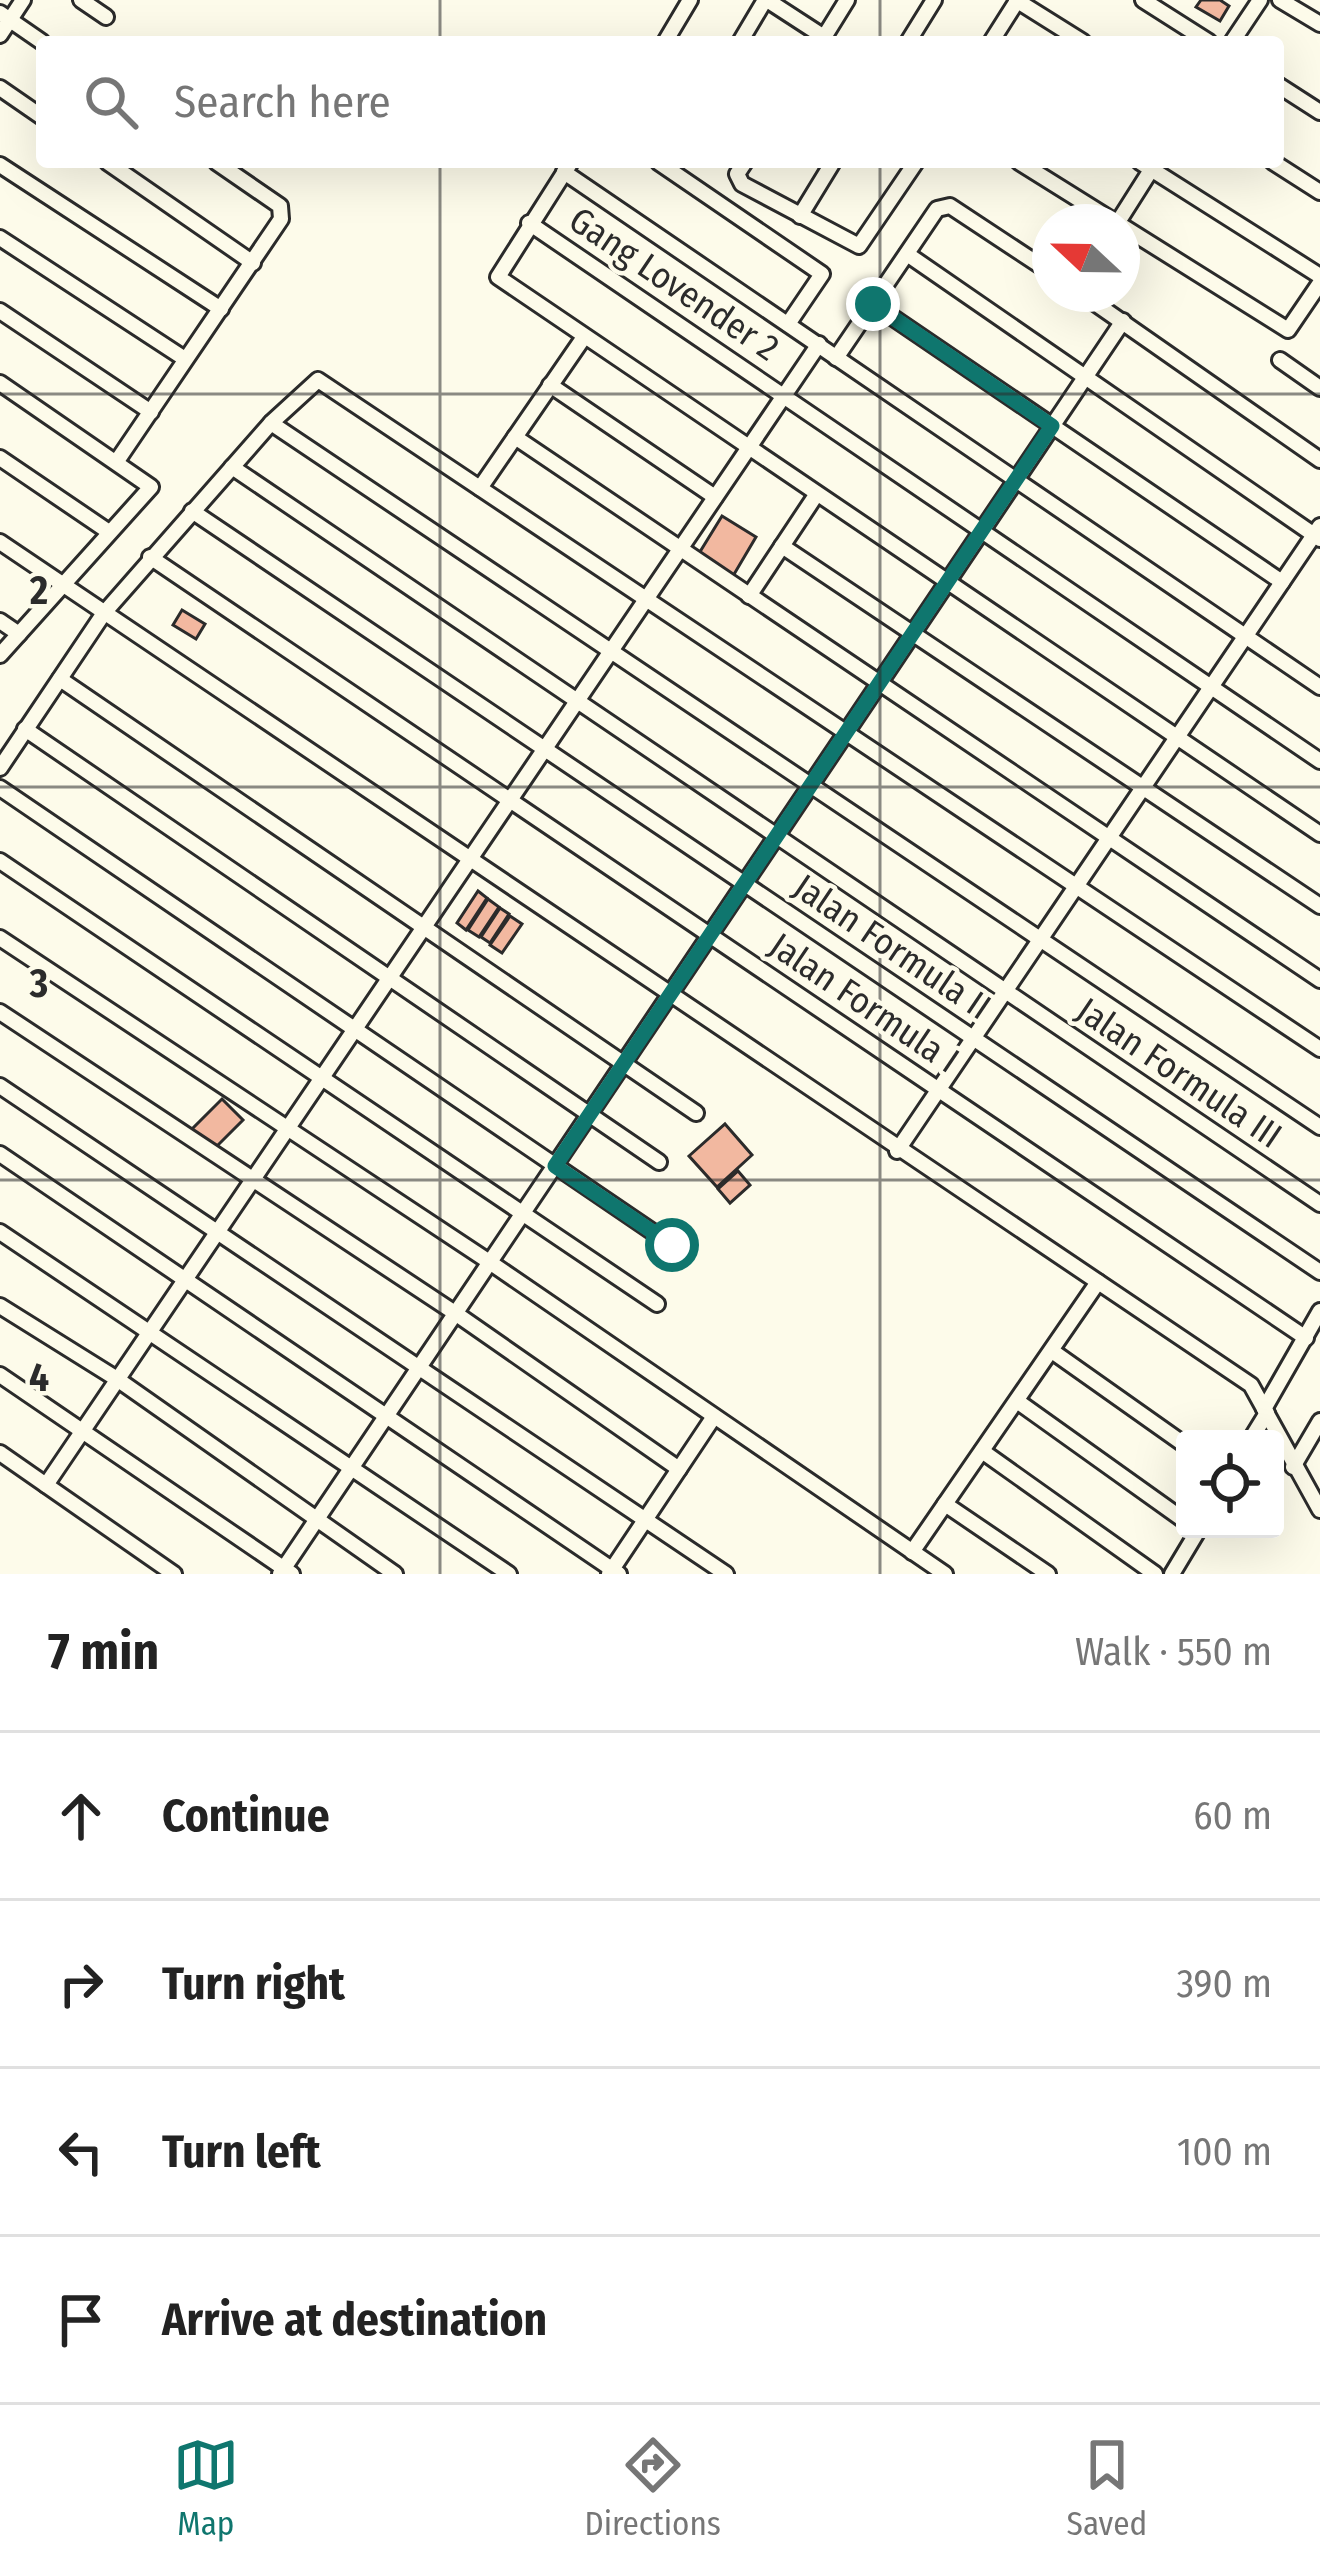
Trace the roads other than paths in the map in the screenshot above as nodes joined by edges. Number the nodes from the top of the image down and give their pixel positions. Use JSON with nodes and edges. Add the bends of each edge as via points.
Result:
{"nodes":[{"id":1,"x":23,"y":0,"type":"edge"},
{"id":2,"x":81,"y":0,"type":"edge"},
{"id":3,"x":690,"y":0,"type":"edge"},
{"id":4,"x":766,"y":0,"type":"edge"},
{"id":5,"x":847,"y":0,"type":"edge"},
{"id":6,"x":934,"y":0,"type":"edge"},
{"id":7,"x":1017,"y":0,"type":"edge"},
{"id":8,"x":1143,"y":0,"type":"edge"},
{"id":9,"x":1261,"y":0,"type":"edge"},
{"id":10,"x":1280,"y":0,"type":"edge"},
{"id":11,"x":5,"y":16,"type":"edge"},
{"id":12,"x":106,"y":17,"type":"dead end"},
{"id":13,"x":1320,"y":24,"type":"edge"},
{"id":14,"x":0,"y":35,"type":"edge"},
{"id":15,"x":669,"y":36,"type":"edge"},
{"id":16,"x":744,"y":36,"type":"edge"},
{"id":17,"x":817,"y":36,"type":"edge"},
{"id":18,"x":825,"y":36,"type":"edge"},
{"id":19,"x":912,"y":36,"type":"edge"},
{"id":20,"x":995,"y":36,"type":"edge"},
{"id":21,"x":1074,"y":36,"type":"edge"},
{"id":22,"x":1200,"y":36,"type":"edge"},
{"id":23,"x":1236,"y":36,"type":"edge"},
{"id":24,"x":36,"y":38,"type":"edge"},
{"id":25,"x":0,"y":88,"type":"edge"},
{"id":26,"x":1284,"y":90,"type":"edge"},
{"id":27,"x":1320,"y":112,"type":"edge"},
{"id":28,"x":36,"y":113,"type":"edge"},
{"id":29,"x":0,"y":165,"type":"edge"},
{"id":30,"x":116,"y":168,"type":"edge"},
{"id":31,"x":225,"y":168,"type":"edge"},
{"id":32,"x":566,"y":168,"type":"edge"},
{"id":33,"x":568,"y":168,"type":"edge"},
{"id":34,"x":667,"y":168,"type":"edge"},
{"id":35,"x":741,"y":168,"type":"edge"},
{"id":36,"x":829,"y":168,"type":"edge"},
{"id":37,"x":912,"y":168,"type":"edge"},
{"id":38,"x":1029,"y":168,"type":"edge"},
{"id":39,"x":1147,"y":168,"type":"edge"},
{"id":40,"x":1153,"y":168,"type":"edge"},
{"id":41,"x":1282,"y":168,"type":"edge"},
{"id":42,"x":1320,"y":192,"type":"edge"},
{"id":43,"x":1088,"y":204,"type":"edge"},
{"id":44,"x":1129,"y":204,"type":"edge"},
{"id":45,"x":800,"y":216,"type":"junction"},
{"id":46,"x":529,"y":223,"type":"junction"},
{"id":47,"x":1140,"y":236,"type":"edge"},
{"id":48,"x":0,"y":238,"type":"edge"},
{"id":49,"x":907,"y":254,"type":"junction"},
{"id":50,"x":1032,"y":260,"type":"edge"},
{"id":51,"x":253,"y":263,"type":"junction"},
{"id":52,"x":1320,"y":280,"type":"edge"},
{"id":53,"x":873,"y":304,"type":"junction"},
{"id":54,"x":220,"y":309,"type":"junction"},
{"id":55,"x":0,"y":311,"type":"edge"},
{"id":56,"x":1110,"y":312,"type":"edge"},
{"id":57,"x":1124,"y":321,"type":"junction"},
{"id":58,"x":788,"y":324,"type":"junction"},
{"id":59,"x":584,"y":337,"type":"junction"},
{"id":60,"x":819,"y":344,"type":"junction"},
{"id":61,"x":836,"y":358,"type":"junction"},
{"id":62,"x":185,"y":359,"type":"junction"},
{"id":63,"x":1280,"y":360,"type":"dead end"},
{"id":64,"x":1085,"y":377,"type":"junction"},
{"id":65,"x":0,"y":383,"type":"edge"},
{"id":66,"x":550,"y":386,"type":"junction"},
{"id":67,"x":1320,"y":388,"type":"edge"},
{"id":68,"x":784,"y":395,"type":"junction"},
{"id":69,"x":151,"y":412,"type":"junction"},
{"id":70,"x":271,"y":423,"type":"junction"},
{"id":71,"x":1052,"y":426,"type":"junction"},
{"id":72,"x":515,"y":437,"type":"junction"},
{"id":73,"x":749,"y":447,"type":"junction"},
{"id":74,"x":0,"y":458,"type":"edge"},
{"id":75,"x":1320,"y":460,"type":"edge"},
{"id":76,"x":117,"y":461,"type":"junction"},
{"id":77,"x":232,"y":467,"type":"junction"},
{"id":78,"x":1016,"y":480,"type":"junction"},
{"id":79,"x":480,"y":488,"type":"junction"},
{"id":80,"x":816,"y":495,"type":"junction"},
{"id":81,"x":715,"y":497,"type":"junction"},
{"id":82,"x":192,"y":511,"type":"junction"},
{"id":83,"x":982,"y":531,"type":"junction"},
{"id":84,"x":110,"y":532,"type":"junction"},
{"id":85,"x":1318,"y":533,"type":"edge"},
{"id":86,"x":0,"y":542,"type":"edge"},
{"id":87,"x":782,"y":546,"type":"junction"},
{"id":88,"x":682,"y":547,"type":"junction"},
{"id":89,"x":150,"y":557,"type":"junction"},
{"id":90,"x":947,"y":582,"type":"junction"},
{"id":91,"x":1282,"y":583,"type":"junction"},
{"id":92,"x":67,"y":588,"type":"junction"},
{"id":93,"x":749,"y":596,"type":"junction"},
{"id":94,"x":647,"y":598,"type":"junction"},
{"id":95,"x":98,"y":609,"type":"junction"},
{"id":96,"x":0,"y":621,"type":"edge"},
{"id":97,"x":913,"y":633,"type":"junction"},
{"id":98,"x":19,"y":634,"type":"junction"},
{"id":99,"x":1245,"y":636,"type":"junction"},
{"id":100,"x":612,"y":650,"type":"junction"},
{"id":101,"x":0,"y":656,"type":"edge"},
{"id":102,"x":60,"y":679,"type":"junction"},
{"id":103,"x":880,"y":683,"type":"junction"},
{"id":104,"x":1211,"y":687,"type":"junction"},
{"id":105,"x":1320,"y":687,"type":"edge"},
{"id":106,"x":578,"y":700,"type":"junction"},
{"id":107,"x":25,"y":729,"type":"junction"},
{"id":108,"x":846,"y":733,"type":"junction"},
{"id":109,"x":1177,"y":737,"type":"junction"},
{"id":110,"x":545,"y":748,"type":"junction"},
{"id":111,"x":1320,"y":761,"type":"edge"},
{"id":112,"x":0,"y":768,"type":"edge"},
{"id":113,"x":811,"y":785,"type":"junction"},
{"id":114,"x":1143,"y":787,"type":"junction"},
{"id":115,"x":0,"y":788,"type":"edge"},
{"id":116,"x":511,"y":799,"type":"junction"},
{"id":117,"x":1320,"y":834,"type":"edge"},
{"id":118,"x":776,"y":836,"type":"junction"},
{"id":119,"x":1109,"y":838,"type":"junction"},
{"id":120,"x":0,"y":861,"type":"edge"},
{"id":121,"x":469,"y":861,"type":"junction"},
{"id":122,"x":744,"y":884,"type":"junction"},
{"id":123,"x":1076,"y":886,"type":"junction"},
{"id":124,"x":1320,"y":906,"type":"edge"},
{"id":125,"x":424,"y":928,"type":"junction"},
{"id":126,"x":710,"y":935,"type":"junction"},
{"id":127,"x":0,"y":938,"type":"edge"},
{"id":128,"x":1040,"y":939,"type":"junction"},
{"id":129,"x":389,"y":978,"type":"junction"},
{"id":130,"x":1320,"y":980,"type":"edge"},
{"id":131,"x":1005,"y":991,"type":"junction"},
{"id":132,"x":668,"y":997,"type":"junction"},
{"id":133,"x":0,"y":1012,"type":"edge"},
{"id":134,"x":356,"y":1028,"type":"junction"},
{"id":135,"x":973,"y":1038,"type":"junction"},
{"id":136,"x":1320,"y":1049,"type":"edge"},
{"id":137,"x":623,"y":1064,"type":"junction"},
{"id":138,"x":320,"y":1079,"type":"junction"},
{"id":139,"x":0,"y":1086,"type":"edge"},
{"id":140,"x":938,"y":1090,"type":"junction"},
{"id":141,"x":696,"y":1113,"type":"dead end"},
{"id":142,"x":589,"y":1115,"type":"junction"},
{"id":143,"x":1320,"y":1127,"type":"edge"},
{"id":144,"x":287,"y":1130,"type":"junction"},
{"id":145,"x":897,"y":1151,"type":"junction"},
{"id":146,"x":0,"y":1154,"type":"edge"},
{"id":147,"x":659,"y":1162,"type":"dead end"},
{"id":148,"x":555,"y":1166,"type":"junction"},
{"id":149,"x":252,"y":1181,"type":"junction"},
{"id":150,"x":1320,"y":1204,"type":"edge"},
{"id":151,"x":523,"y":1213,"type":"junction"},
{"id":152,"x":218,"y":1230,"type":"junction"},
{"id":153,"x":0,"y":1232,"type":"edge"},
{"id":154,"x":672,"y":1245,"type":"dead end"},
{"id":155,"x":490,"y":1262,"type":"junction"},
{"id":156,"x":1320,"y":1272,"type":"edge"},
{"id":157,"x":186,"y":1278,"type":"junction"},
{"id":158,"x":1098,"y":1282,"type":"junction"},
{"id":159,"x":656,"y":1304,"type":"dead end"},
{"id":160,"x":0,"y":1306,"type":"edge"},
{"id":161,"x":1320,"y":1311,"type":"edge"},
{"id":162,"x":455,"y":1313,"type":"junction"},
{"id":163,"x":153,"y":1330,"type":"junction"},
{"id":164,"x":1306,"y":1338,"type":"junction"},
{"id":165,"x":1052,"y":1352,"type":"junction"},
{"id":166,"x":419,"y":1366,"type":"junction"},
{"id":167,"x":0,"y":1376,"type":"edge"},
{"id":168,"x":117,"y":1379,"type":"junction"},
{"id":169,"x":1017,"y":1401,"type":"junction"},
{"id":170,"x":1266,"y":1411,"type":"junction"},
{"id":171,"x":386,"y":1417,"type":"junction"},
{"id":172,"x":713,"y":1418,"type":"junction"},
{"id":173,"x":1320,"y":1421,"type":"edge"},
{"id":174,"x":1256,"y":1430,"type":"edge"},
{"id":175,"x":83,"y":1431,"type":"junction"},
{"id":176,"x":1176,"y":1439,"type":"edge"},
{"id":177,"x":982,"y":1451,"type":"junction"},
{"id":178,"x":0,"y":1453,"type":"edge"},
{"id":179,"x":1293,"y":1467,"type":"junction"},
{"id":180,"x":351,"y":1468,"type":"junction"},
{"id":181,"x":679,"y":1469,"type":"junction"},
{"id":182,"x":46,"y":1485,"type":"junction"},
{"id":183,"x":946,"y":1504,"type":"junction"},
{"id":184,"x":1320,"y":1510,"type":"edge"},
{"id":185,"x":1176,"y":1515,"type":"edge"},
{"id":186,"x":316,"y":1520,"type":"junction"},
{"id":187,"x":645,"y":1520,"type":"junction"},
{"id":188,"x":1193,"y":1538,"type":"edge"},
{"id":189,"x":913,"y":1552,"type":"junction"},
{"id":190,"x":285,"y":1572,"type":"edge"},
{"id":191,"x":613,"y":1572,"type":"edge"},
{"id":192,"x":174,"y":1574,"type":"edge"},
{"id":193,"x":395,"y":1574,"type":"edge"},
{"id":194,"x":508,"y":1574,"type":"edge"},
{"id":195,"x":726,"y":1574,"type":"edge"},
{"id":196,"x":945,"y":1574,"type":"edge"},
{"id":197,"x":1048,"y":1574,"type":"edge"},
{"id":198,"x":1155,"y":1574,"type":"edge"},
{"id":199,"x":1172,"y":1574,"type":"edge"}],
"edges":[{"from":1,"to":11,"type":"street"},
{"from":2,"to":12,"type":"street"},
{"from":3,"to":15,"type":"street"},
{"from":4,"to":16,"type":"street"},
{"from":4,"to":17,"type":"street"},
{"from":5,"to":18,"type":"street"},
{"from":6,"to":19,"type":"street"},
{"from":7,"to":20,"type":"street"},
{"from":7,"to":21,"type":"street"},
{"from":8,"to":22,"type":"street"},
{"from":9,"to":23,"type":"street"},
{"from":10,"to":13,"type":"street"},
{"from":11,"to":14,"type":"street"},
{"from":11,"to":24,"type":"street"},
{"from":25,"to":28,"type":"street"},
{"from":26,"to":27,"type":"street"},
{"from":29,"to":54,"type":"street"},
{"from":30,"to":51,"type":"street"},
{"from":31,"to":51,"type":"street","via":[[280,206],[281,219]]},
{"from":32,"to":46,"type":"street"},
{"from":33,"to":58,"type":"street"},
{"from":34,"to":58,"type":"street","via":[[822,274]]},
{"from":35,"to":45,"type":"street","via":[[742,184]]},
{"from":36,"to":45,"type":"street"},
{"from":37,"to":45,"type":"street","via":[[859,246]]},
{"from":38,"to":43,"type":"street"},
{"from":39,"to":44,"type":"street"},
{"from":40,"to":52,"type":"street"},
{"from":41,"to":42,"type":"street"},
{"from":46,"to":59,"type":"street","via":[[498,278]]},
{"from":46,"to":68,"type":"street","name":"Gang Lovender 2"},
{"from":47,"to":52,"type":"street","via":[[1288,330]]},
{"from":48,"to":62,"type":"street"},
{"from":49,"to":50,"type":"street","via":[[938,209],[950,206]]},
{"from":49,"to":53,"type":"street"},
{"from":49,"to":64,"type":"street"},
{"from":51,"to":54,"type":"street"},
{"from":53,"to":61,"type":"street"},
{"from":53,"to":71,"type":"street"},
{"from":54,"to":62,"type":"street"},
{"from":55,"to":69,"type":"street"},
{"from":56,"to":57,"type":"street"},
{"from":57,"to":64,"type":"street"},
{"from":57,"to":75,"type":"street"},
{"from":58,"to":60,"type":"street"},
{"from":59,"to":66,"type":"street"},
{"from":59,"to":73,"type":"street"},
{"from":60,"to":61,"type":"street"},
{"from":60,"to":68,"type":"street"},
{"from":61,"to":78,"type":"street"},
{"from":62,"to":69,"type":"street"},
{"from":63,"to":67,"type":"street"},
{"from":64,"to":71,"type":"street"},
{"from":64,"to":85,"type":"street"},
{"from":65,"to":76,"type":"street"},
{"from":66,"to":72,"type":"street"},
{"from":66,"to":81,"type":"street"},
{"from":68,"to":73,"type":"street"},
{"from":68,"to":83,"type":"street","name":"Gang Lovender 2"},
{"from":69,"to":76,"type":"street"},
{"from":70,"to":77,"type":"street"},
{"from":70,"to":79,"type":"street","via":[[318,380]]},
{"from":70,"to":100,"type":"street"},
{"from":71,"to":78,"type":"street"},
{"from":71,"to":91,"type":"street"},
{"from":72,"to":79,"type":"street"},
{"from":72,"to":88,"type":"street"},
{"from":73,"to":80,"type":"street"},
{"from":73,"to":81,"type":"street"},
{"from":74,"to":84,"type":"street"},
{"from":76,"to":84,"type":"street","via":[[151,487]]},
{"from":77,"to":82,"type":"street"},
{"from":77,"to":106,"type":"street","name":"Jalan Formula III"},
{"from":78,"to":83,"type":"street"},
{"from":78,"to":99,"type":"street"},
{"from":79,"to":94,"type":"street"},
{"from":80,"to":87,"type":"street"},
{"from":80,"to":90,"type":"street"},
{"from":81,"to":88,"type":"street"},
{"from":82,"to":89,"type":"street"},
{"from":82,"to":110,"type":"street","name":"Jalan Formula II"},
{"from":83,"to":90,"type":"street"},
{"from":83,"to":104,"type":"street","name":"Gang Lovender 2"},
{"from":84,"to":92,"type":"street"},
{"from":85,"to":91,"type":"street"},
{"from":86,"to":92,"type":"street"},
{"from":87,"to":93,"type":"street"},
{"from":87,"to":97,"type":"street"},
{"from":88,"to":93,"type":"street"},
{"from":88,"to":94,"type":"street"},
{"from":89,"to":95,"type":"street"},
{"from":89,"to":116,"type":"street","name":"Jalan Formula I"},
{"from":90,"to":97,"type":"street"},
{"from":90,"to":109,"type":"street"},
{"from":91,"to":99,"type":"street"},
{"from":92,"to":95,"type":"street"},
{"from":92,"to":98,"type":"street"},
{"from":93,"to":103,"type":"street"},
{"from":94,"to":100,"type":"street"},
{"from":94,"to":108,"type":"street"},
{"from":95,"to":102,"type":"street"},
{"from":95,"to":121,"type":"street"},
{"from":96,"to":98,"type":"street"},
{"from":97,"to":103,"type":"street"},
{"from":97,"to":114,"type":"street"},
{"from":98,"to":101,"type":"street"},
{"from":99,"to":104,"type":"street"},
{"from":99,"to":105,"type":"street"},
{"from":100,"to":106,"type":"street"},
{"from":100,"to":113,"type":"street"},
{"from":102,"to":107,"type":"street"},
{"from":102,"to":125,"type":"street"},
{"from":103,"to":108,"type":"street"},
{"from":103,"to":119,"type":"street"},
{"from":104,"to":109,"type":"street"},
{"from":104,"to":111,"type":"street","name":"Gang Lovender 2"},
{"from":106,"to":110,"type":"street"},
{"from":106,"to":118,"type":"street","name":"Jalan Formula III"},
{"from":107,"to":112,"type":"street"},
{"from":107,"to":129,"type":"street"},
{"from":108,"to":113,"type":"street"},
{"from":108,"to":123,"type":"street"},
{"from":109,"to":114,"type":"street"},
{"from":109,"to":117,"type":"street"},
{"from":110,"to":116,"type":"street"},
{"from":110,"to":122,"type":"street","name":"Jalan Formula II"},
{"from":113,"to":118,"type":"street"},
{"from":113,"to":128,"type":"street"},
{"from":114,"to":119,"type":"street"},
{"from":114,"to":124,"type":"street"},
{"from":115,"to":134,"type":"street"},
{"from":116,"to":121,"type":"street"},
{"from":116,"to":126,"type":"street","name":"Jalan Formula I"},
{"from":118,"to":122,"type":"street"},
{"from":118,"to":131,"type":"street","name":"Jalan Formula III"},
{"from":119,"to":123,"type":"street"},
{"from":119,"to":130,"type":"street"},
{"from":120,"to":138,"type":"street"},
{"from":121,"to":125,"type":"street"},
{"from":121,"to":132,"type":"street"},
{"from":122,"to":126,"type":"street"},
{"from":122,"to":135,"type":"street","name":"Jalan Formula II"},
{"from":123,"to":128,"type":"street"},
{"from":123,"to":136,"type":"street"},
{"from":125,"to":129,"type":"street"},
{"from":125,"to":137,"type":"street"},
{"from":126,"to":132,"type":"street"},
{"from":126,"to":140,"type":"street","name":"Jalan Formula I"},
{"from":127,"to":144,"type":"street"},
{"from":128,"to":131,"type":"street"},
{"from":128,"to":143,"type":"street"},
{"from":129,"to":134,"type":"street"},
{"from":129,"to":142,"type":"street"},
{"from":131,"to":135,"type":"street"},
{"from":131,"to":150,"type":"street","name":"Jalan Formula III"},
{"from":132,"to":137,"type":"street"},
{"from":132,"to":145,"type":"street"},
{"from":133,"to":149,"type":"street"},
{"from":134,"to":138,"type":"street"},
{"from":134,"to":148,"type":"street"},
{"from":135,"to":140,"type":"street"},
{"from":135,"to":156,"type":"street","name":"Jalan Formula II"},
{"from":137,"to":141,"type":"street"},
{"from":137,"to":142,"type":"street"},
{"from":138,"to":144,"type":"street"},
{"from":138,"to":151,"type":"street"},
{"from":139,"to":152,"type":"street"},
{"from":140,"to":145,"type":"street"},
{"from":140,"to":164,"type":"street","name":"Jalan Formula I"},
{"from":142,"to":147,"type":"street"},
{"from":142,"to":148,"type":"street"},
{"from":144,"to":149,"type":"street"},
{"from":144,"to":155,"type":"street"},
{"from":145,"to":158,"type":"street"},
{"from":146,"to":157,"type":"street"},
{"from":148,"to":151,"type":"street"},
{"from":148,"to":154,"type":"street"},
{"from":149,"to":152,"type":"street"},
{"from":149,"to":162,"type":"street"},
{"from":151,"to":155,"type":"street"},
{"from":151,"to":159,"type":"street"},
{"from":152,"to":157,"type":"street"},
{"from":152,"to":166,"type":"street"},
{"from":153,"to":163,"type":"street"},
{"from":155,"to":162,"type":"street"},
{"from":155,"to":172,"type":"street"},
{"from":157,"to":163,"type":"street"},
{"from":157,"to":171,"type":"street"},
{"from":158,"to":165,"type":"street"},
{"from":158,"to":170,"type":"street","via":[[1251,1385]]},
{"from":160,"to":168,"type":"street"},
{"from":161,"to":164,"type":"street"},
{"from":162,"to":166,"type":"street"},
{"from":162,"to":181,"type":"street"},
{"from":163,"to":168,"type":"street"},
{"from":163,"to":180,"type":"street"},
{"from":164,"to":170,"type":"street"},
{"from":165,"to":169,"type":"street"},
{"from":165,"to":176,"type":"street"},
{"from":166,"to":171,"type":"street"},
{"from":166,"to":187,"type":"street"},
{"from":167,"to":175,"type":"street"},
{"from":168,"to":175,"type":"street"},
{"from":168,"to":186,"type":"street"},
{"from":169,"to":177,"type":"street"},
{"from":169,"to":185,"type":"street"},
{"from":170,"to":174,"type":"street"},
{"from":170,"to":179,"type":"street"},
{"from":171,"to":180,"type":"street"},
{"from":171,"to":191,"type":"street"},
{"from":172,"to":181,"type":"street"},
{"from":172,"to":189,"type":"street"},
{"from":173,"to":179,"type":"street"},
{"from":175,"to":182,"type":"street"},
{"from":175,"to":190,"type":"street"},
{"from":177,"to":183,"type":"street"},
{"from":177,"to":198,"type":"street"},
{"from":178,"to":182,"type":"street"},
{"from":179,"to":184,"type":"street"},
{"from":180,"to":186,"type":"street"},
{"from":180,"to":194,"type":"street"},
{"from":181,"to":187,"type":"street"},
{"from":182,"to":192,"type":"street"},
{"from":183,"to":189,"type":"street"},
{"from":183,"to":197,"type":"street"},
{"from":186,"to":190,"type":"street"},
{"from":186,"to":193,"type":"street"},
{"from":187,"to":191,"type":"street"},
{"from":187,"to":195,"type":"street"},
{"from":188,"to":199,"type":"street"},
{"from":189,"to":196,"type":"street"}]}
